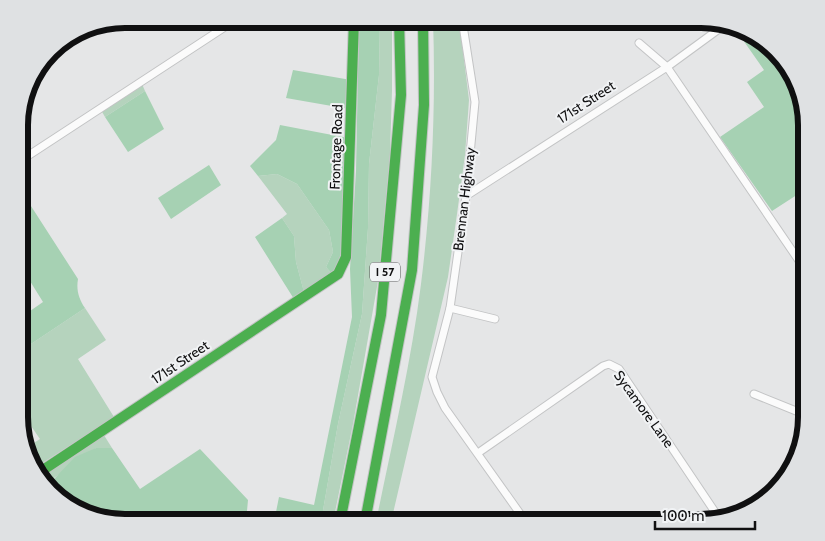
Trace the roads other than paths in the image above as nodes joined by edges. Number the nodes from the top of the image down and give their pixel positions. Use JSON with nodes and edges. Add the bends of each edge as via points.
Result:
{"nodes":[{"id":1,"x":223,"y":28,"type":"edge"},
{"id":2,"x":354,"y":28,"type":"edge"},
{"id":3,"x":399,"y":28,"type":"edge"},
{"id":4,"x":423,"y":28,"type":"edge"},
{"id":5,"x":463,"y":28,"type":"edge"},
{"id":6,"x":719,"y":29,"type":"dead end"},
{"id":7,"x":639,"y":43,"type":"dead end"},
{"id":8,"x":667,"y":67,"type":"junction"},
{"id":9,"x":28,"y":156,"type":"edge"},
{"id":10,"x":466,"y":196,"type":"junction"},
{"id":11,"x":797,"y":258,"type":"edge"},
{"id":12,"x":338,"y":274,"type":"joint"},
{"id":13,"x":450,"y":308,"type":"junction"},
{"id":14,"x":495,"y":319,"type":"dead end"},
{"id":15,"x":754,"y":394,"type":"dead end"},
{"id":16,"x":797,"y":411,"type":"edge"},
{"id":17,"x":478,"y":452,"type":"junction"},
{"id":18,"x":44,"y":470,"type":"edge"},
{"id":19,"x":714,"y":512,"type":"edge"},
{"id":20,"x":520,"y":513,"type":"edge"},
{"id":21,"x":342,"y":514,"type":"edge"},
{"id":22,"x":368,"y":514,"type":"edge"}],
"edges":[{"from":1,"to":9,"type":"street"},
{"from":2,"to":12,"type":"main road","name":"Frontage Road","via":[[346,257]]},
{"from":3,"to":21,"type":"main road","number":"I 57","via":[[401,95],[381,315]]},
{"from":4,"to":22,"type":"main road","number":"I 57","via":[[424,105],[412,270]]},
{"from":5,"to":10,"type":"street","name":"Brennan Highway","via":[[475,102]]},
{"from":6,"to":8,"type":"street","name":"171st Street"},
{"from":7,"to":8,"type":"street"},
{"from":8,"to":10,"type":"street","name":"171st Street"},
{"from":8,"to":11,"type":"street"},
{"from":10,"to":13,"type":"street","name":"Brennan Highway"},
{"from":12,"to":18,"type":"main road","name":"171st Street"},
{"from":13,"to":14,"type":"street"},
{"from":13,"to":17,"type":"street","name":"Brennan Highway","via":[[432,377],[445,408]]},
{"from":15,"to":16,"type":"street"},
{"from":17,"to":19,"type":"street","name":"Sycamore Lane","via":[[609,364],[619,369]]},
{"from":17,"to":20,"type":"street"}]}
